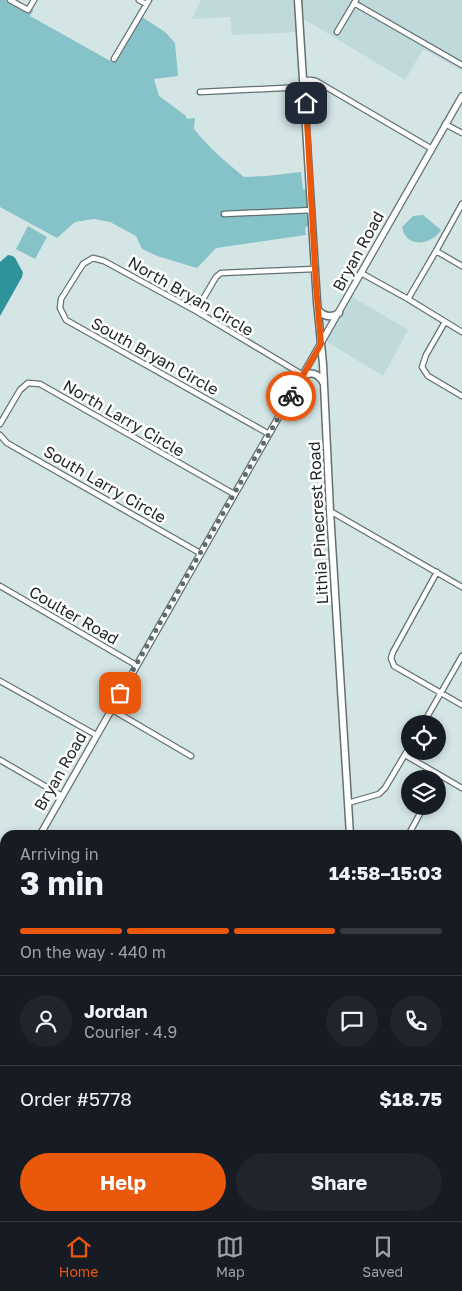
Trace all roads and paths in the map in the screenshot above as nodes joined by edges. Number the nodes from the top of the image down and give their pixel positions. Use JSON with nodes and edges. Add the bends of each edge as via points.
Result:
{"nodes":[{"id":1,"x":10,"y":0,"type":"edge"},
{"id":2,"x":34,"y":0,"type":"edge"},
{"id":3,"x":139,"y":0,"type":"edge"},
{"id":4,"x":298,"y":0,"type":"edge"},
{"id":5,"x":355,"y":1,"type":"edge"},
{"id":6,"x":148,"y":2,"type":"edge"},
{"id":7,"x":337,"y":32,"type":"dead end"},
{"id":8,"x":114,"y":59,"type":"dead end"},
{"id":9,"x":462,"y":65,"type":"edge"},
{"id":10,"x":304,"y":83,"type":"junction"},
{"id":11,"x":200,"y":92,"type":"dead end"},
{"id":12,"x":462,"y":96,"type":"edge"},
{"id":13,"x":446,"y":124,"type":"junction"},
{"id":14,"x":462,"y":133,"type":"edge"},
{"id":15,"x":432,"y":148,"type":"junction"},
{"id":16,"x":462,"y":204,"type":"edge"},
{"id":17,"x":312,"y":210,"type":"junction"},
{"id":18,"x":224,"y":214,"type":"dead end"},
{"id":19,"x":436,"y":251,"type":"junction"},
{"id":20,"x":462,"y":266,"type":"edge"},
{"id":21,"x":315,"y":269,"type":"junction"},
{"id":22,"x":361,"y":273,"type":"junction"},
{"id":23,"x":72,"y":282,"type":"joint"},
{"id":24,"x":408,"y":299,"type":"junction"},
{"id":25,"x":318,"y":310,"type":"junction"},
{"id":26,"x":196,"y":311,"type":"junction"},
{"id":27,"x":338,"y":313,"type":"junction"},
{"id":28,"x":445,"y":322,"type":"junction"},
{"id":29,"x":462,"y":332,"type":"edge"},
{"id":30,"x":321,"y":344,"type":"junction"},
{"id":31,"x":303,"y":376,"type":"junction"},
{"id":32,"x":324,"y":385,"type":"junction"},
{"id":33,"x":462,"y":396,"type":"edge"},
{"id":34,"x":0,"y":424,"type":"edge"},
{"id":35,"x":269,"y":434,"type":"junction"},
{"id":36,"x":0,"y":435,"type":"edge"},
{"id":37,"x":234,"y":494,"type":"junction"},
{"id":38,"x":330,"y":511,"type":"junction"},
{"id":39,"x":200,"y":553,"type":"junction"},
{"id":40,"x":437,"y":572,"type":"junction"},
{"id":41,"x":0,"y":586,"type":"edge"},
{"id":42,"x":462,"y":587,"type":"edge"},
{"id":43,"x":462,"y":656,"type":"edge"},
{"id":44,"x":136,"y":666,"type":"junction"},
{"id":45,"x":0,"y":681,"type":"edge"},
{"id":46,"x":441,"y":693,"type":"junction"},
{"id":47,"x":462,"y":706,"type":"edge"},
{"id":48,"x":111,"y":709,"type":"junction"},
{"id":49,"x":428,"y":715,"type":"edge"},
{"id":50,"x":96,"y":735,"type":"junction"},
{"id":51,"x":191,"y":756,"type":"dead end"},
{"id":52,"x":0,"y":760,"type":"edge"},
{"id":53,"x":402,"y":760,"type":"edge"},
{"id":54,"x":414,"y":760,"type":"edge"},
{"id":55,"x":431,"y":770,"type":"edge"},
{"id":56,"x":446,"y":779,"type":"edge"},
{"id":57,"x":462,"y":788,"type":"edge"},
{"id":58,"x":62,"y":796,"type":"junction"},
{"id":59,"x":348,"y":803,"type":"junction"},
{"id":60,"x":419,"y":815,"type":"edge"},
{"id":61,"x":43,"y":830,"type":"edge"},
{"id":62,"x":350,"y":830,"type":"edge"},
{"id":63,"x":411,"y":830,"type":"edge"}],
"edges":[{"from":1,"to":2,"type":"street","via":[[28,10]]},
{"from":3,"to":6,"type":"street"},
{"from":4,"to":10,"type":"main road","name":"Lithia Pinecrest Road"},
{"from":5,"to":7,"type":"street"},
{"from":5,"to":9,"type":"street"},
{"from":6,"to":8,"type":"street"},
{"from":10,"to":11,"type":"street"},
{"from":10,"to":15,"type":"street","via":[[316,81]]},
{"from":10,"to":17,"type":"main road","name":"Lithia Pinecrest Road"},
{"from":12,"to":13,"type":"street","name":"Bryan Road"},
{"from":13,"to":14,"type":"street"},
{"from":13,"to":15,"type":"street","name":"Bryan Road"},
{"from":15,"to":22,"type":"street","name":"Bryan Road"},
{"from":16,"to":19,"type":"street"},
{"from":17,"to":18,"type":"street"},
{"from":17,"to":21,"type":"main road","name":"Lithia Pinecrest Road"},
{"from":19,"to":20,"type":"street"},
{"from":19,"to":24,"type":"street"},
{"from":21,"to":25,"type":"main road","name":"Lithia Pinecrest Road"},
{"from":21,"to":26,"type":"street","via":[[222,273],[216,277]]},
{"from":22,"to":24,"type":"street"},
{"from":22,"to":27,"type":"street","name":"Bryan Road"},
{"from":23,"to":26,"type":"street","name":"North Bryan Circle","via":[[83,264],[93,258]]},
{"from":23,"to":35,"type":"street","name":"South Bryan Circle","via":[[61,299],[60,308],[66,320]]},
{"from":24,"to":28,"type":"street"},
{"from":25,"to":27,"type":"main road","via":[[327,316]]},
{"from":25,"to":30,"type":"main road","name":"Lithia Pinecrest Road"},
{"from":26,"to":31,"type":"street","name":"North Bryan Circle"},
{"from":27,"to":30,"type":"street","name":"Bryan Road"},
{"from":28,"to":29,"type":"street"},
{"from":28,"to":33,"type":"street","via":[[422,367],[428,376]]},
{"from":30,"to":31,"type":"street","name":"Bryan Road"},
{"from":30,"to":32,"type":"main road","name":"Lithia Pinecrest Road"},
{"from":31,"to":32,"type":"main road","via":[[313,373],[321,378]]},
{"from":31,"to":35,"type":"street","name":"Bryan Road"},
{"from":32,"to":38,"type":"main road","name":"Lithia Pinecrest Road"},
{"from":34,"to":37,"type":"street","name":"North Larry Circle","via":[[20,390],[28,383],[40,384]]},
{"from":35,"to":37,"type":"street","name":"Bryan Road"},
{"from":36,"to":39,"type":"street","name":"South Larry Circle","via":[[7,443]]},
{"from":37,"to":39,"type":"street","name":"Bryan Road"},
{"from":38,"to":40,"type":"street"},
{"from":38,"to":59,"type":"main road","name":"Lithia Pinecrest Road"},
{"from":39,"to":44,"type":"street","name":"Bryan Road"},
{"from":40,"to":42,"type":"street"},
{"from":40,"to":46,"type":"street","via":[[391,658],[394,666]]},
{"from":41,"to":44,"type":"street","name":"Coulter Road"},
{"from":43,"to":46,"type":"street"},
{"from":44,"to":48,"type":"street","name":"Bryan Road"},
{"from":45,"to":50,"type":"street"},
{"from":46,"to":47,"type":"street"},
{"from":46,"to":49,"type":"street"},
{"from":48,"to":50,"type":"street","name":"Bryan Road"},
{"from":48,"to":51,"type":"street"},
{"from":50,"to":58,"type":"street","name":"Bryan Road"},
{"from":52,"to":58,"type":"street"},
{"from":53,"to":59,"type":"street","via":[[379,794]]},
{"from":54,"to":55,"type":"street"},
{"from":56,"to":57,"type":"street"},
{"from":58,"to":61,"type":"street","name":"Bryan Road"},
{"from":59,"to":62,"type":"main road","name":"Lithia Pinecrest Road"},
{"from":60,"to":63,"type":"street"}]}
